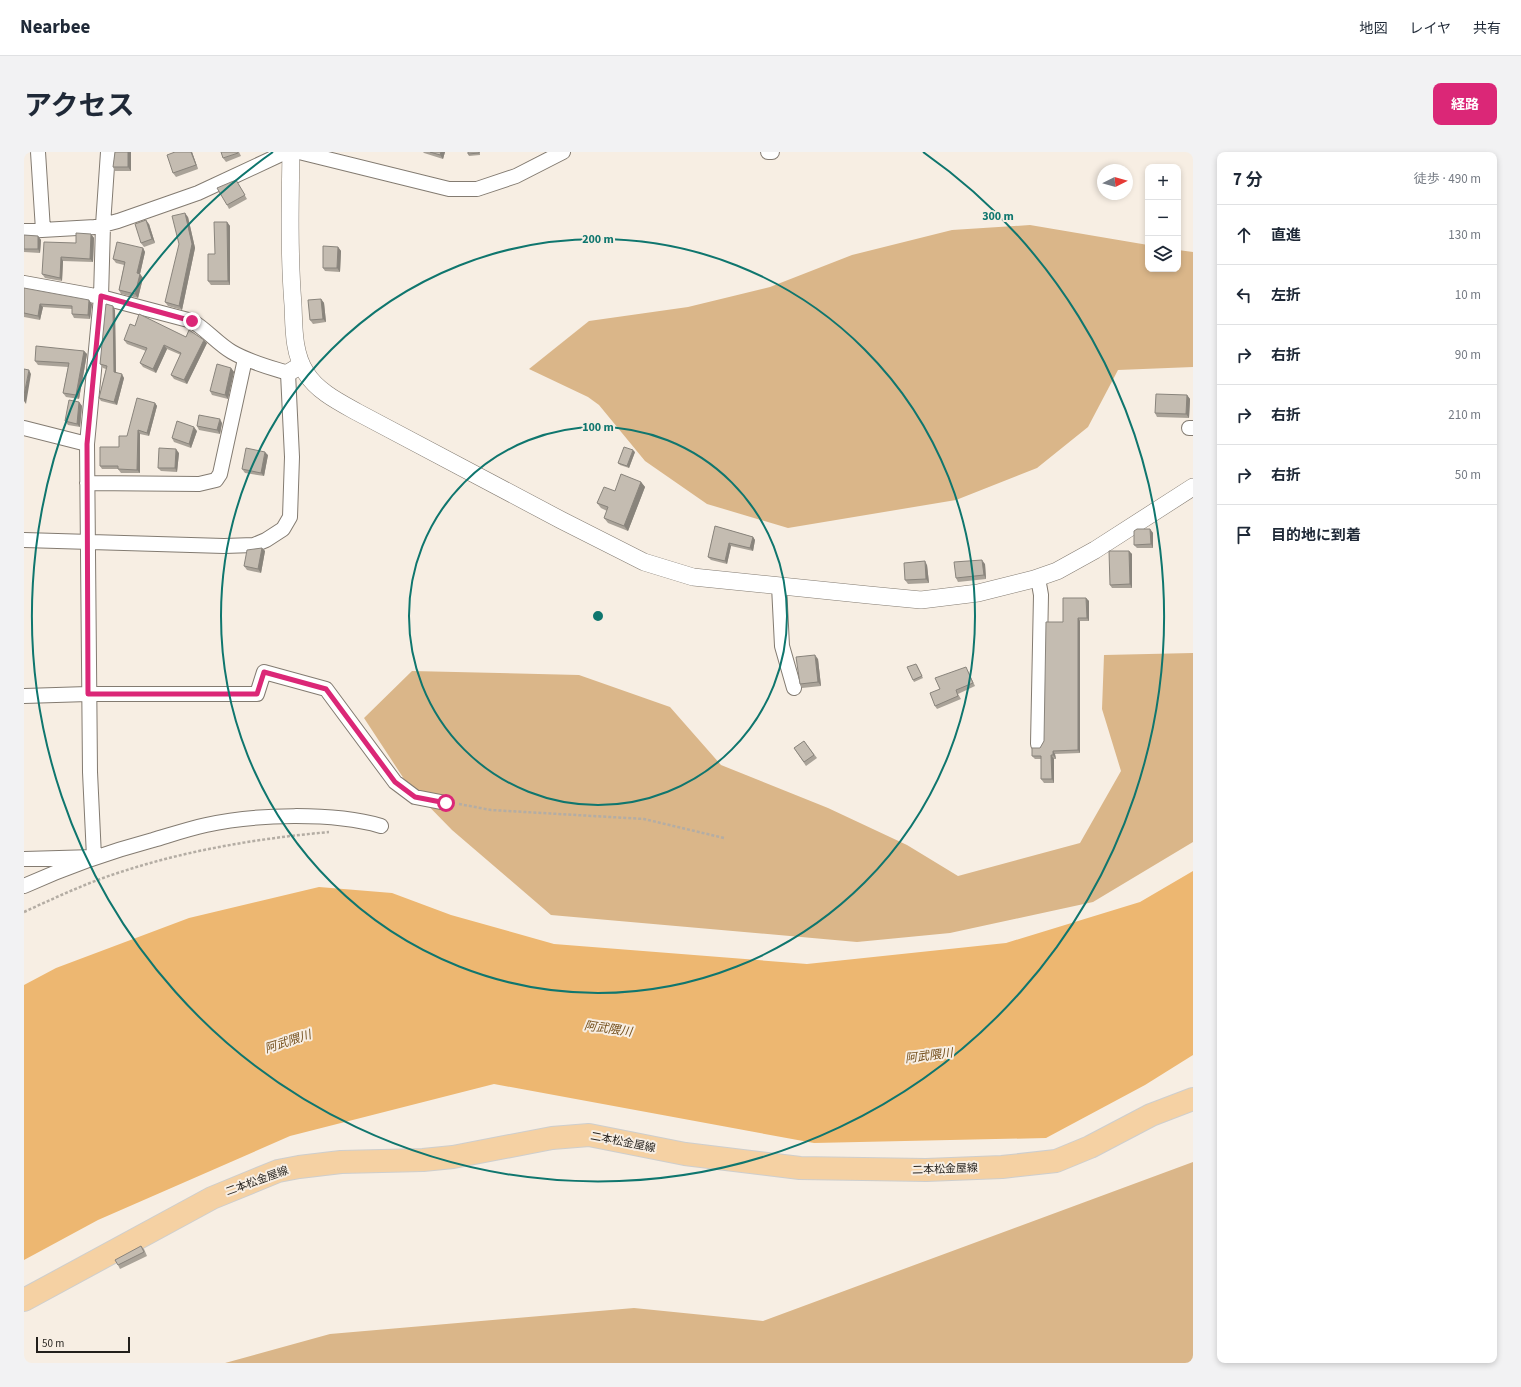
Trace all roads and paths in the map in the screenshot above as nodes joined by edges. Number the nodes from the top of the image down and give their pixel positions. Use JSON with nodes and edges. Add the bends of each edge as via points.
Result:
{"nodes":[{"id":1,"x":38,"y":152,"type":"edge"},
{"id":2,"x":108,"y":152,"type":"edge"},
{"id":3,"x":286,"y":152,"type":"edge"},
{"id":4,"x":291,"y":152,"type":"edge"},
{"id":5,"x":299,"y":152,"type":"edge"},
{"id":6,"x":563,"y":152,"type":"edge"},
{"id":7,"x":768,"y":152,"type":"edge"},
{"id":8,"x":772,"y":152,"type":"edge"},
{"id":9,"x":103,"y":225,"type":"junction"},
{"id":10,"x":43,"y":230,"type":"junction"},
{"id":11,"x":24,"y":231,"type":"edge"},
{"id":12,"x":24,"y":284,"type":"edge"},
{"id":13,"x":101,"y":296,"type":"junction"},
{"id":14,"x":245,"y":359,"type":"junction"},
{"id":15,"x":294,"y":369,"type":"junction"},
{"id":16,"x":24,"y":428,"type":"edge"},
{"id":17,"x":87,"y":444,"type":"junction"},
{"id":18,"x":87,"y":483,"type":"junction"},
{"id":19,"x":1193,"y":487,"type":"edge"},
{"id":20,"x":24,"y":540,"type":"edge"},
{"id":21,"x":87,"y":542,"type":"junction"},
{"id":22,"x":1038,"y":578,"type":"junction"},
{"id":23,"x":779,"y":586,"type":"junction"},
{"id":24,"x":794,"y":688,"type":"dead end"},
{"id":25,"x":88,"y":694,"type":"junction"},
{"id":26,"x":24,"y":696,"type":"edge"},
{"id":27,"x":1038,"y":744,"type":"dead end"},
{"id":28,"x":446,"y":803,"type":"joint"},
{"id":29,"x":381,"y":826,"type":"dead end"},
{"id":30,"x":334,"y":831,"type":"dead end"},
{"id":31,"x":724,"y":838,"type":"dead end"},
{"id":32,"x":94,"y":857,"type":"junction"},
{"id":33,"x":24,"y":859,"type":"edge"},
{"id":34,"x":24,"y":886,"type":"edge"},
{"id":35,"x":24,"y":912,"type":"edge"},
{"id":36,"x":1193,"y":1099,"type":"edge"},
{"id":37,"x":24,"y":1300,"type":"edge"}],
"edges":[{"from":1,"to":10,"type":"street"},
{"from":2,"to":9,"type":"street"},
{"from":3,"to":9,"type":"street","via":[[198,193]]},
{"from":4,"to":15,"type":"street","via":[[291,284],[296,342]]},
{"from":5,"to":6,"type":"street","via":[[449,190],[477,189],[516,176]]},
{"from":7,"to":8,"type":"street"},
{"from":9,"to":10,"type":"street"},
{"from":9,"to":13,"type":"street"},
{"from":10,"to":11,"type":"street"},
{"from":12,"to":13,"type":"street"},
{"from":13,"to":14,"type":"street","via":[[192,321],[230,351]]},
{"from":13,"to":17,"type":"street"},
{"from":14,"to":15,"type":"street"},
{"from":14,"to":18,"type":"street","via":[[220,474],[216,480],[199,484]]},
{"from":15,"to":21,"type":"street","via":[[290,517],[283,529],[274,536],[254,544],[224,546]]},
{"from":15,"to":23,"type":"street","via":[[339,402],[632,557],[693,577]]},
{"from":16,"to":17,"type":"street"},
{"from":17,"to":18,"type":"street"},
{"from":18,"to":21,"type":"street"},
{"from":19,"to":22,"type":"street","via":[[1096,550]]},
{"from":20,"to":21,"type":"street"},
{"from":21,"to":25,"type":"street"},
{"from":22,"to":23,"type":"street","via":[[978,593],[921,600]]},
{"from":22,"to":27,"type":"street","via":[[1041,595]]},
{"from":23,"to":24,"type":"street","via":[[782,646]]},
{"from":25,"to":26,"type":"street"},
{"from":25,"to":28,"type":"street","via":[[257,694],[264,672],[326,689],[395,782],[415,797]]},
{"from":25,"to":32,"type":"street"},
{"from":28,"to":31,"type":"path","via":[[491,810],[644,818]]},
{"from":29,"to":32,"type":"street","via":[[367,822],[302,816],[251,818],[206,825]]},
{"from":30,"to":35,"type":"path","via":[[275,836],[211,848],[102,878]]},
{"from":32,"to":33,"type":"street"},
{"from":32,"to":34,"type":"street"},
{"from":36,"to":37,"type":"main road","name":"二本松金屋線","via":[[1150,1115],[1090,1147],[1056,1161],[1002,1167],[926,1170],[800,1168],[685,1154],[589,1135],[552,1138],[446,1158],[341,1162],[299,1167],[278,1171],[212,1198]]}]}
